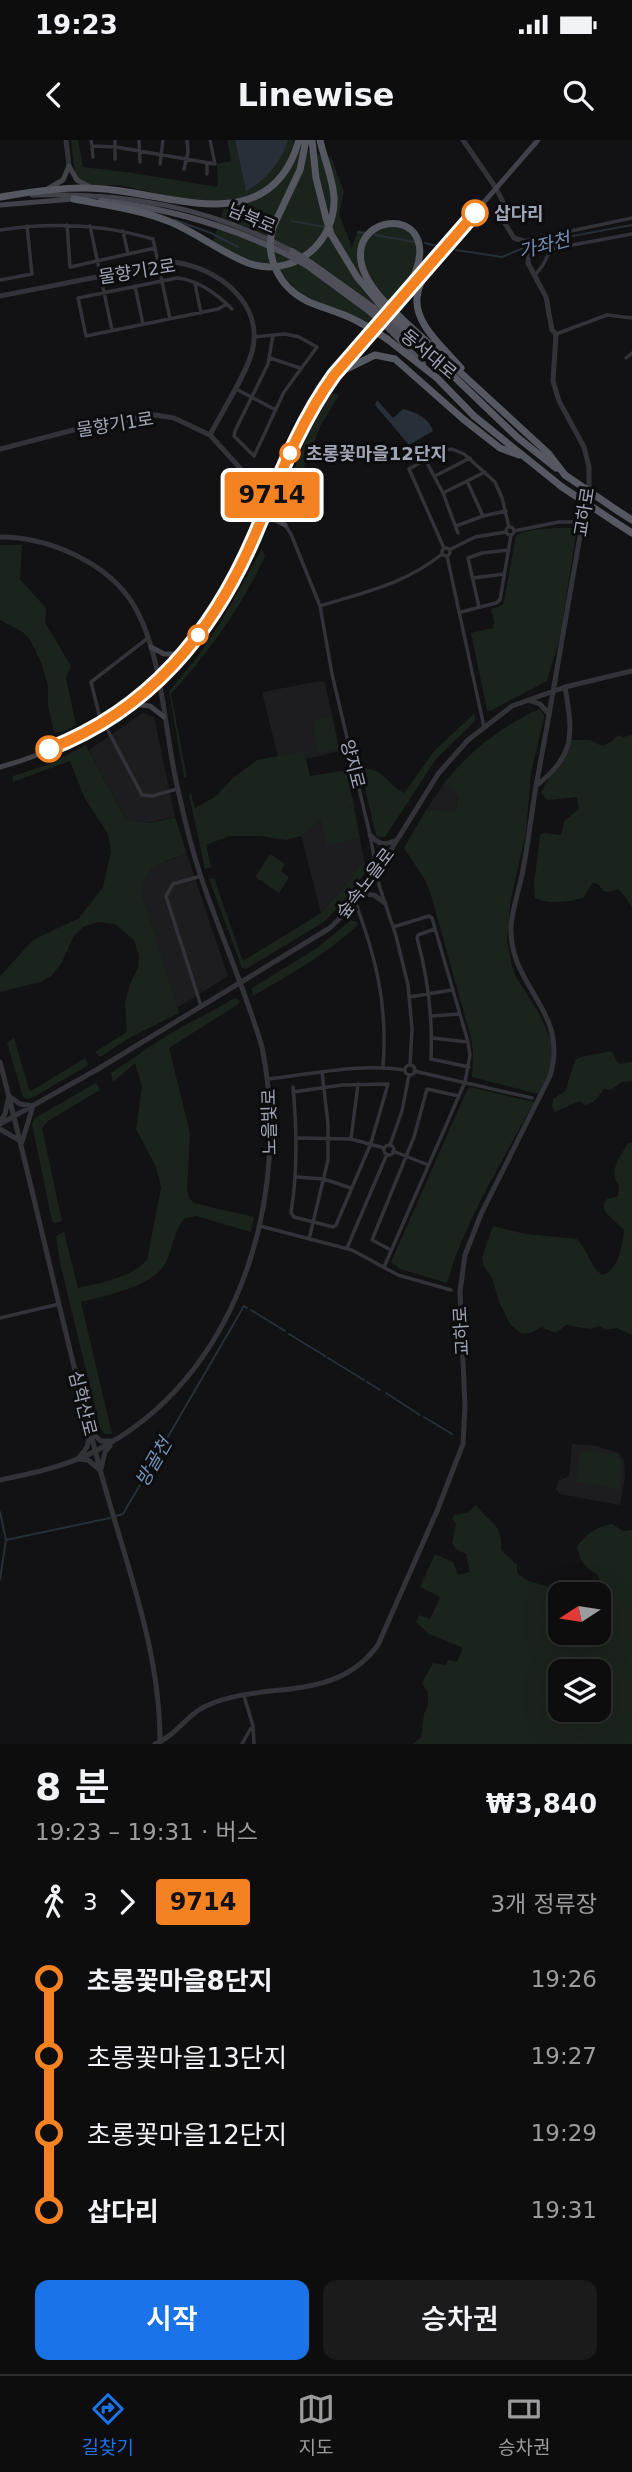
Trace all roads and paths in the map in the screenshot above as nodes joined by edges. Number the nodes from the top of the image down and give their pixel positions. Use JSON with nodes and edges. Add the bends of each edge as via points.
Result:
{"nodes":[{"id":1,"x":66,"y":140,"type":"edge"},
{"id":2,"x":91,"y":140,"type":"edge"},
{"id":3,"x":115,"y":140,"type":"edge"},
{"id":4,"x":139,"y":140,"type":"edge"},
{"id":5,"x":163,"y":140,"type":"edge"},
{"id":6,"x":187,"y":140,"type":"edge"},
{"id":7,"x":210,"y":140,"type":"edge"},
{"id":8,"x":299,"y":140,"type":"edge"},
{"id":9,"x":306,"y":140,"type":"edge"},
{"id":10,"x":312,"y":140,"type":"edge"},
{"id":11,"x":320,"y":140,"type":"edge"},
{"id":12,"x":463,"y":140,"type":"edge"},
{"id":13,"x":538,"y":140,"type":"edge"},
{"id":14,"x":92,"y":146,"type":"junction"},
{"id":15,"x":116,"y":147,"type":"junction"},
{"id":16,"x":141,"y":151,"type":"junction"},
{"id":17,"x":161,"y":154,"type":"junction"},
{"id":18,"x":93,"y":157,"type":"dead end"},
{"id":19,"x":115,"y":159,"type":"dead end"},
{"id":20,"x":186,"y":159,"type":"junction"},
{"id":21,"x":140,"y":162,"type":"dead end"},
{"id":22,"x":160,"y":164,"type":"dead end"},
{"id":23,"x":207,"y":164,"type":"junction"},
{"id":24,"x":69,"y":166,"type":"junction"},
{"id":25,"x":184,"y":169,"type":"dead end"},
{"id":26,"x":207,"y":174,"type":"dead end"},
{"id":27,"x":496,"y":188,"type":"junction"},
{"id":28,"x":100,"y":189,"type":"junction"},
{"id":29,"x":34,"y":191,"type":"junction"},
{"id":30,"x":0,"y":200,"type":"edge"},
{"id":31,"x":74,"y":200,"type":"junction"},
{"id":32,"x":632,"y":218,"type":"edge"},
{"id":33,"x":67,"y":225,"type":"junction"},
{"id":34,"x":27,"y":226,"type":"junction"},
{"id":35,"x":90,"y":226,"type":"junction"},
{"id":36,"x":0,"y":230,"type":"edge"},
{"id":37,"x":123,"y":231,"type":"junction"},
{"id":38,"x":632,"y":234,"type":"edge"},
{"id":39,"x":526,"y":246,"type":"junction"},
{"id":40,"x":155,"y":248,"type":"junction"},
{"id":41,"x":291,"y":253,"type":"junction"},
{"id":42,"x":128,"y":254,"type":"junction"},
{"id":43,"x":98,"y":261,"type":"junction"},
{"id":44,"x":158,"y":264,"type":"junction"},
{"id":45,"x":429,"y":265,"type":"junction"},
{"id":46,"x":536,"y":274,"type":"junction"},
{"id":47,"x":101,"y":276,"type":"junction"},
{"id":48,"x":0,"y":280,"type":"edge"},
{"id":49,"x":162,"y":280,"type":"junction"},
{"id":50,"x":195,"y":283,"type":"junction"},
{"id":51,"x":135,"y":286,"type":"junction"},
{"id":52,"x":407,"y":290,"type":"junction"},
{"id":53,"x":104,"y":292,"type":"junction"},
{"id":54,"x":0,"y":296,"type":"edge"},
{"id":55,"x":227,"y":304,"type":"junction"},
{"id":56,"x":376,"y":306,"type":"junction"},
{"id":57,"x":232,"y":309,"type":"dead end"},
{"id":58,"x":201,"y":313,"type":"junction"},
{"id":59,"x":632,"y":318,"type":"edge"},
{"id":60,"x":170,"y":319,"type":"junction"},
{"id":61,"x":143,"y":324,"type":"junction"},
{"id":62,"x":395,"y":324,"type":"junction"},
{"id":63,"x":112,"y":331,"type":"junction"},
{"id":64,"x":556,"y":334,"type":"junction"},
{"id":65,"x":273,"y":335,"type":"junction"},
{"id":66,"x":254,"y":337,"type":"junction"},
{"id":67,"x":632,"y":353,"type":"edge"},
{"id":68,"x":270,"y":358,"type":"junction"},
{"id":69,"x":626,"y":358,"type":"dead end"},
{"id":70,"x":300,"y":368,"type":"junction"},
{"id":71,"x":334,"y":375,"type":"junction"},
{"id":72,"x":437,"y":378,"type":"junction"},
{"id":73,"x":234,"y":388,"type":"junction"},
{"id":74,"x":484,"y":396,"type":"junction"},
{"id":75,"x":250,"y":397,"type":"junction"},
{"id":76,"x":274,"y":409,"type":"junction"},
{"id":77,"x":210,"y":435,"type":"junction"},
{"id":78,"x":0,"y":449,"type":"edge"},
{"id":79,"x":525,"y":457,"type":"junction"},
{"id":80,"x":470,"y":458,"type":"junction"},
{"id":81,"x":425,"y":459,"type":"junction"},
{"id":82,"x":486,"y":472,"type":"junction"},
{"id":83,"x":280,"y":474,"type":"junction"},
{"id":84,"x":435,"y":475,"type":"junction"},
{"id":85,"x":565,"y":475,"type":"junction"},
{"id":86,"x":250,"y":478,"type":"junction"},
{"id":87,"x":467,"y":481,"type":"junction"},
{"id":88,"x":443,"y":493,"type":"junction"},
{"id":89,"x":269,"y":501,"type":"junction"},
{"id":90,"x":506,"y":511,"type":"junction"},
{"id":91,"x":483,"y":516,"type":"junction"},
{"id":92,"x":632,"y":520,"type":"edge"},
{"id":93,"x":582,"y":522,"type":"junction"},
{"id":94,"x":259,"y":525,"type":"junction"},
{"id":95,"x":285,"y":525,"type":"junction"},
{"id":96,"x":456,"y":526,"type":"junction"},
{"id":97,"x":508,"y":530,"type":"junction"},
{"id":98,"x":458,"y":533,"type":"dead end"},
{"id":99,"x":512,"y":533,"type":"junction"},
{"id":100,"x":632,"y":533,"type":"edge"},
{"id":101,"x":0,"y":537,"type":"edge"},
{"id":102,"x":509,"y":550,"type":"junction"},
{"id":103,"x":446,"y":552,"type":"junction"},
{"id":104,"x":505,"y":574,"type":"junction"},
{"id":105,"x":472,"y":578,"type":"junction"},
{"id":106,"x":320,"y":606,"type":"junction"},
{"id":107,"x":479,"y":607,"type":"junction"},
{"id":108,"x":461,"y":612,"type":"junction"},
{"id":109,"x":148,"y":638,"type":"junction"},
{"id":110,"x":150,"y":647,"type":"junction"},
{"id":111,"x":185,"y":654,"type":"junction"},
{"id":112,"x":632,"y":670,"type":"edge"},
{"id":113,"x":158,"y":680,"type":"junction"},
{"id":114,"x":565,"y":687,"type":"junction"},
{"id":115,"x":553,"y":692,"type":"junction"},
{"id":116,"x":528,"y":700,"type":"junction"},
{"id":117,"x":132,"y":704,"type":"junction"},
{"id":118,"x":549,"y":714,"type":"junction"},
{"id":119,"x":164,"y":717,"type":"junction"},
{"id":120,"x":103,"y":724,"type":"junction"},
{"id":121,"x":484,"y":727,"type":"junction"},
{"id":122,"x":0,"y":767,"type":"edge"},
{"id":123,"x":536,"y":786,"type":"junction"},
{"id":124,"x":177,"y":789,"type":"junction"},
{"id":125,"x":370,"y":835,"type":"junction"},
{"id":126,"x":397,"y":840,"type":"junction"},
{"id":127,"x":376,"y":874,"type":"junction"},
{"id":128,"x":201,"y":876,"type":"junction"},
{"id":129,"x":361,"y":894,"type":"junction"},
{"id":130,"x":355,"y":901,"type":"junction"},
{"id":131,"x":384,"y":903,"type":"junction"},
{"id":132,"x":393,"y":927,"type":"junction"},
{"id":133,"x":435,"y":929,"type":"junction"},
{"id":134,"x":239,"y":984,"type":"junction"},
{"id":135,"x":453,"y":990,"type":"junction"},
{"id":136,"x":429,"y":994,"type":"junction"},
{"id":137,"x":409,"y":997,"type":"junction"},
{"id":138,"x":201,"y":1006,"type":"junction"},
{"id":139,"x":460,"y":1014,"type":"junction"},
{"id":140,"x":432,"y":1016,"type":"junction"},
{"id":141,"x":432,"y":1038,"type":"junction"},
{"id":142,"x":468,"y":1042,"type":"junction"},
{"id":143,"x":0,"y":1062,"type":"edge"},
{"id":144,"x":410,"y":1065,"type":"junction"},
{"id":145,"x":383,"y":1067,"type":"junction"},
{"id":146,"x":469,"y":1067,"type":"junction"},
{"id":147,"x":405,"y":1070,"type":"junction"},
{"id":148,"x":322,"y":1072,"type":"junction"},
{"id":149,"x":414,"y":1072,"type":"junction"},
{"id":150,"x":409,"y":1075,"type":"junction"},
{"id":151,"x":268,"y":1079,"type":"junction"},
{"id":152,"x":466,"y":1082,"type":"junction"},
{"id":153,"x":358,"y":1084,"type":"junction"},
{"id":154,"x":324,"y":1087,"type":"junction"},
{"id":155,"x":9,"y":1096,"type":"junction"},
{"id":156,"x":459,"y":1096,"type":"junction"},
{"id":157,"x":533,"y":1098,"type":"dead end"},
{"id":158,"x":33,"y":1106,"type":"junction"},
{"id":159,"x":15,"y":1117,"type":"junction"},
{"id":160,"x":0,"y":1125,"type":"edge"},
{"id":161,"x":298,"y":1138,"type":"junction"},
{"id":162,"x":329,"y":1139,"type":"junction"},
{"id":163,"x":351,"y":1139,"type":"junction"},
{"id":164,"x":22,"y":1142,"type":"junction"},
{"id":165,"x":371,"y":1143,"type":"junction"},
{"id":166,"x":390,"y":1145,"type":"junction"},
{"id":167,"x":384,"y":1148,"type":"junction"},
{"id":168,"x":393,"y":1151,"type":"junction"},
{"id":169,"x":387,"y":1154,"type":"junction"},
{"id":170,"x":407,"y":1157,"type":"junction"},
{"id":171,"x":428,"y":1166,"type":"junction"},
{"id":172,"x":296,"y":1177,"type":"junction"},
{"id":173,"x":324,"y":1180,"type":"junction"},
{"id":174,"x":351,"y":1188,"type":"junction"},
{"id":175,"x":313,"y":1222,"type":"junction"},
{"id":176,"x":260,"y":1226,"type":"junction"},
{"id":177,"x":309,"y":1239,"type":"junction"},
{"id":178,"x":347,"y":1248,"type":"junction"},
{"id":179,"x":391,"y":1250,"type":"junction"},
{"id":180,"x":384,"y":1268,"type":"junction"},
{"id":181,"x":451,"y":1290,"type":"dead end"},
{"id":182,"x":59,"y":1304,"type":"junction"},
{"id":183,"x":0,"y":1318,"type":"edge"},
{"id":184,"x":90,"y":1431,"type":"junction"},
{"id":185,"x":114,"y":1441,"type":"junction"},
{"id":186,"x":95,"y":1451,"type":"junction"},
{"id":187,"x":78,"y":1459,"type":"junction"},
{"id":188,"x":100,"y":1471,"type":"junction"},
{"id":189,"x":0,"y":1480,"type":"edge"},
{"id":190,"x":244,"y":1696,"type":"junction"},
{"id":191,"x":253,"y":1726,"type":"junction"},
{"id":192,"x":158,"y":1743,"type":"edge"},
{"id":193,"x":242,"y":1744,"type":"edge"},
{"id":194,"x":254,"y":1744,"type":"edge"}],
"edges":[{"from":1,"to":24,"type":"street"},
{"from":2,"to":14,"type":"street"},
{"from":3,"to":15,"type":"street"},
{"from":4,"to":16,"type":"street"},
{"from":5,"to":17,"type":"street"},
{"from":6,"to":20,"type":"street"},
{"from":7,"to":23,"type":"street","via":[[215,164]]},
{"from":8,"to":28,"type":"highway","via":[[277,181],[232,204],[207,205]]},
{"from":9,"to":72,"type":"highway","name":"동서대로","bridge":true,"via":[[300,170],[273,227],[271,257],[279,276],[306,300],[387,339]]},
{"from":10,"to":56,"type":"highway","name":"동서대로","bridge":true,"via":[[316,178],[331,234]]},
{"from":11,"to":31,"type":"highway","via":[[334,197],[331,220],[313,250],[286,265],[249,263],[166,220]]},
{"from":12,"to":27,"type":"street","name":"교하로"},
{"from":13,"to":27,"type":"main road"},
{"from":14,"to":15,"type":"street"},
{"from":14,"to":18,"type":"street"},
{"from":15,"to":16,"type":"street"},
{"from":15,"to":19,"type":"street"},
{"from":16,"to":17,"type":"street"},
{"from":16,"to":21,"type":"street"},
{"from":17,"to":20,"type":"street"},
{"from":17,"to":22,"type":"street"},
{"from":20,"to":23,"type":"street"},
{"from":20,"to":25,"type":"street"},
{"from":23,"to":26,"type":"street"},
{"from":24,"to":28,"type":"main road","via":[[77,180]]},
{"from":24,"to":29,"type":"main road","via":[[58,184]]},
{"from":27,"to":39,"type":"street","name":"교하로","via":[[506,210],[504,222]]},
{"from":27,"to":45,"type":"main road"},
{"from":28,"to":29,"type":"highway"},
{"from":29,"to":30,"type":"highway"},
{"from":30,"to":31,"type":"main road","name":"남북로"},
{"from":30,"to":41,"type":"main road","name":"남북로","via":[[71,194],[131,198],[243,227]]},
{"from":31,"to":41,"type":"main road","name":"남북로","via":[[175,212]]},
{"from":32,"to":39,"type":"street"},
{"from":33,"to":34,"type":"street"},
{"from":33,"to":35,"type":"street"},
{"from":33,"to":43,"type":"street","via":[[70,267]]},
{"from":34,"to":36,"type":"street"},
{"from":34,"to":48,"type":"street","via":[[32,274]]},
{"from":35,"to":37,"type":"street"},
{"from":35,"to":43,"type":"street"},
{"from":37,"to":40,"type":"street","via":[[153,239]]},
{"from":37,"to":42,"type":"street"},
{"from":38,"to":46,"type":"street","via":[[551,249]]},
{"from":39,"to":46,"type":"street","name":"교하로","via":[[528,263]]},
{"from":40,"to":42,"type":"street"},
{"from":40,"to":44,"type":"street"},
{"from":41,"to":56,"type":"main road","name":"남북로","bridge":true},
{"from":42,"to":43,"type":"street"},
{"from":43,"to":47,"type":"street"},
{"from":44,"to":47,"type":"street","name":"물향기2로"},
{"from":44,"to":49,"type":"street"},
{"from":44,"to":66,"type":"street","name":"물향기2로","via":[[186,264],[228,284],[241,297]]},
{"from":45,"to":52,"type":"main road"},
{"from":45,"to":74,"type":"highway","via":[[417,292],[423,323]]},
{"from":46,"to":64,"type":"street","name":"교하로"},
{"from":47,"to":53,"type":"street"},
{"from":47,"to":54,"type":"street","name":"물향기2로"},
{"from":49,"to":50,"type":"street"},
{"from":49,"to":51,"type":"street"},
{"from":49,"to":60,"type":"street"},
{"from":50,"to":55,"type":"street"},
{"from":50,"to":58,"type":"street"},
{"from":51,"to":53,"type":"street"},
{"from":51,"to":61,"type":"street"},
{"from":52,"to":56,"type":"highway","via":[[420,262],[420,244],[405,226],[383,225],[367,235],[361,253]]},
{"from":52,"to":71,"type":"main road"},
{"from":53,"to":63,"type":"street"},
{"from":53,"to":63,"type":"street","via":[[78,298],[86,336]]},
{"from":55,"to":57,"type":"street"},
{"from":55,"to":58,"type":"street"},
{"from":56,"to":62,"type":"highway","name":"동서대로","bridge":true},
{"from":58,"to":60,"type":"street"},
{"from":59,"to":64,"type":"street","via":[[607,315]]},
{"from":60,"to":61,"type":"street"},
{"from":61,"to":63,"type":"street"},
{"from":62,"to":72,"type":"main road"},
{"from":62,"to":74,"type":"highway"},
{"from":62,"to":85,"type":"highway","name":"동서대로"},
{"from":64,"to":93,"type":"street","name":"교하로","via":[[553,381],[589,467]]},
{"from":65,"to":66,"type":"street"},
{"from":65,"to":68,"type":"street"},
{"from":65,"to":70,"type":"street","via":[[293,335],[317,347]]},
{"from":66,"to":73,"type":"street"},
{"from":67,"to":69,"type":"street"},
{"from":68,"to":70,"type":"street"},
{"from":68,"to":75,"type":"street"},
{"from":70,"to":76,"type":"street"},
{"from":71,"to":79,"type":"highway","via":[[374,355],[396,359],[463,419],[500,447]]},
{"from":71,"to":83,"type":"main road"},
{"from":72,"to":79,"type":"highway","name":"동서대로","via":[[474,416]]},
{"from":73,"to":75,"type":"street"},
{"from":73,"to":77,"type":"street"},
{"from":74,"to":85,"type":"highway","via":[[548,453]]},
{"from":75,"to":76,"type":"street"},
{"from":75,"to":76,"type":"street","via":[[234,436],[254,456]]},
{"from":77,"to":78,"type":"street","name":"물향기1로","via":[[174,418],[155,415],[97,424]]},
{"from":77,"to":86,"type":"street","name":"물향기1로"},
{"from":79,"to":100,"type":"highway","name":"동서대로","bridge":true,"via":[[562,488]]},
{"from":80,"to":81,"type":"street","via":[[452,449]]},
{"from":80,"to":82,"type":"street"},
{"from":80,"to":84,"type":"street"},
{"from":81,"to":84,"type":"street"},
{"from":81,"to":103,"type":"street","via":[[409,469]]},
{"from":82,"to":87,"type":"street"},
{"from":82,"to":90,"type":"street","via":[[499,489]]},
{"from":83,"to":86,"type":"main road","via":[[265,485]]},
{"from":83,"to":89,"type":"main road"},
{"from":84,"to":88,"type":"street"},
{"from":85,"to":92,"type":"highway","name":"동서대로","bridge":true},
{"from":86,"to":89,"type":"street","name":"양지로"},
{"from":87,"to":88,"type":"street"},
{"from":87,"to":91,"type":"street"},
{"from":88,"to":96,"type":"street"},
{"from":89,"to":94,"type":"main road"},
{"from":89,"to":95,"type":"street","name":"양지로"},
{"from":90,"to":91,"type":"street"},
{"from":90,"to":97,"type":"street"},
{"from":91,"to":96,"type":"street"},
{"from":93,"to":99,"type":"street","via":[[559,522]]},
{"from":93,"to":115,"type":"street","name":"교하로"},
{"from":94,"to":95,"type":"main road","via":[[268,519]]},
{"from":94,"to":111,"type":"main road","via":[[233,583]]},
{"from":95,"to":106,"type":"street","name":"양지로"},
{"from":96,"to":98,"type":"street"},
{"from":97,"to":99,"type":"street"},
{"from":97,"to":103,"type":"street","via":[[475,537]]},
{"from":99,"to":102,"type":"street"},
{"from":101,"to":109,"type":"street","name":"노을빛로","via":[[44,542],[101,570],[132,601]]},
{"from":102,"to":104,"type":"street"},
{"from":102,"to":105,"type":"street","via":[[468,558]]},
{"from":103,"to":106,"type":"street","via":[[396,583]]},
{"from":103,"to":108,"type":"street"},
{"from":104,"to":105,"type":"street"},
{"from":104,"to":107,"type":"street","via":[[500,600]]},
{"from":105,"to":107,"type":"street"},
{"from":106,"to":125,"type":"street","name":"양지로"},
{"from":107,"to":108,"type":"street"},
{"from":108,"to":121,"type":"street"},
{"from":109,"to":110,"type":"street","name":"노을빛로"},
{"from":109,"to":120,"type":"street","via":[[92,682]]},
{"from":110,"to":111,"type":"main road","via":[[164,654]]},
{"from":110,"to":113,"type":"street","name":"노을빛로"},
{"from":111,"to":113,"type":"main road"},
{"from":112,"to":114,"type":"street","name":"숲속노을로"},
{"from":113,"to":117,"type":"main road"},
{"from":113,"to":119,"type":"street","name":"노을빛로"},
{"from":114,"to":115,"type":"street","name":"숲속노을로"},
{"from":114,"to":123,"type":"street","via":[[571,721],[569,747]]},
{"from":115,"to":116,"type":"street","name":"숲속노을로"},
{"from":115,"to":118,"type":"street","name":"교하로"},
{"from":116,"to":118,"type":"street"},
{"from":116,"to":121,"type":"street","name":"숲속노을로"},
{"from":117,"to":119,"type":"main road","via":[[150,706]]},
{"from":117,"to":120,"type":"main road"},
{"from":118,"to":123,"type":"street","name":"교하로"},
{"from":119,"to":124,"type":"street","name":"노을빛로"},
{"from":120,"to":122,"type":"main road"},
{"from":120,"to":124,"type":"street","via":[[142,795]]},
{"from":121,"to":126,"type":"street","name":"숲속노을로","via":[[447,763]]},
{"from":123,"to":190,"type":"street","name":"교하로","via":[[511,939],[519,969],[547,1014],[556,1058],[465,1255],[460,1292],[463,1444],[383,1636],[367,1659],[331,1682]]},
{"from":124,"to":128,"type":"street","name":"노을빛로"},
{"from":125,"to":126,"type":"street","via":[[384,845]]},
{"from":125,"to":127,"type":"street","name":"양지로"},
{"from":126,"to":127,"type":"street","name":"숲속노을로"},
{"from":127,"to":129,"type":"street","name":"숲속노을로"},
{"from":127,"to":131,"type":"street","name":"양지로"},
{"from":128,"to":134,"type":"street","name":"노을빛로"},
{"from":128,"to":138,"type":"street","via":[[173,884],[166,896]]},
{"from":129,"to":130,"type":"street","name":"숲속노을로"},
{"from":129,"to":131,"type":"street","via":[[374,895]]},
{"from":130,"to":134,"type":"street","name":"숲속노을로","via":[[330,928]]},
{"from":130,"to":145,"type":"street","via":[[380,980]]},
{"from":131,"to":132,"type":"street","name":"양지로"},
{"from":132,"to":133,"type":"street","via":[[429,916]]},
{"from":132,"to":137,"type":"street","name":"양지로"},
{"from":133,"to":135,"type":"street"},
{"from":133,"to":136,"type":"street","via":[[417,938]]},
{"from":134,"to":138,"type":"street","name":"숲속노을로"},
{"from":134,"to":151,"type":"street","name":"노을빛로","via":[[259,1036]]},
{"from":135,"to":136,"type":"street"},
{"from":135,"to":139,"type":"street"},
{"from":136,"to":137,"type":"street"},
{"from":136,"to":140,"type":"street"},
{"from":137,"to":144,"type":"street","name":"양지로"},
{"from":138,"to":158,"type":"street","name":"숲속노을로"},
{"from":139,"to":140,"type":"street"},
{"from":139,"to":142,"type":"street"},
{"from":140,"to":141,"type":"street"},
{"from":141,"to":142,"type":"street"},
{"from":141,"to":146,"type":"street","via":[[431,1059]]},
{"from":142,"to":146,"type":"street"},
{"from":143,"to":155,"type":"street","name":"심학산로"},
{"from":144,"to":147,"type":"street"},
{"from":144,"to":149,"type":"street"},
{"from":145,"to":147,"type":"street"},
{"from":145,"to":148,"type":"street"},
{"from":146,"to":152,"type":"street"},
{"from":147,"to":150,"type":"street"},
{"from":148,"to":151,"type":"street"},
{"from":148,"to":154,"type":"street"},
{"from":149,"to":150,"type":"street"},
{"from":149,"to":152,"type":"street"},
{"from":150,"to":166,"type":"street"},
{"from":151,"to":176,"type":"street","name":"노을빛로","via":[[271,1154]]},
{"from":152,"to":156,"type":"street"},
{"from":152,"to":157,"type":"street"},
{"from":153,"to":154,"type":"street"},
{"from":153,"to":163,"type":"street"},
{"from":153,"to":165,"type":"street","via":[[388,1084]]},
{"from":154,"to":161,"type":"street","via":[[293,1090]]},
{"from":154,"to":162,"type":"street"},
{"from":155,"to":158,"type":"street"},
{"from":155,"to":159,"type":"street","name":"심학산로"},
{"from":155,"to":160,"type":"street"},
{"from":156,"to":170,"type":"street","via":[[427,1089]]},
{"from":156,"to":171,"type":"street"},
{"from":158,"to":159,"type":"street","name":"숲속노을로"},
{"from":158,"to":164,"type":"street"},
{"from":159,"to":160,"type":"street","name":"숲속노을로"},
{"from":159,"to":164,"type":"street","name":"심학산로"},
{"from":160,"to":164,"type":"street"},
{"from":161,"to":162,"type":"street"},
{"from":161,"to":172,"type":"street"},
{"from":162,"to":163,"type":"street"},
{"from":162,"to":173,"type":"street"},
{"from":163,"to":165,"type":"street"},
{"from":164,"to":182,"type":"street","name":"심학산로"},
{"from":165,"to":167,"type":"street"},
{"from":165,"to":174,"type":"street"},
{"from":166,"to":167,"type":"street"},
{"from":166,"to":168,"type":"street"},
{"from":167,"to":169,"type":"street"},
{"from":168,"to":169,"type":"street"},
{"from":168,"to":170,"type":"street"},
{"from":169,"to":178,"type":"street"},
{"from":170,"to":171,"type":"street"},
{"from":170,"to":179,"type":"street","via":[[372,1240]]},
{"from":171,"to":179,"type":"street"},
{"from":172,"to":173,"type":"street"},
{"from":172,"to":175,"type":"street","via":[[291,1213]]},
{"from":173,"to":174,"type":"street"},
{"from":173,"to":175,"type":"street"},
{"from":174,"to":175,"type":"street","via":[[337,1225]]},
{"from":175,"to":177,"type":"street"},
{"from":176,"to":177,"type":"street"},
{"from":176,"to":185,"type":"street","name":"노을빛로","via":[[245,1276],[202,1357],[162,1403]]},
{"from":177,"to":178,"type":"street"},
{"from":178,"to":180,"type":"street"},
{"from":179,"to":180,"type":"street"},
{"from":180,"to":181,"type":"street"},
{"from":182,"to":183,"type":"street"},
{"from":182,"to":184,"type":"street","name":"심학산로"},
{"from":184,"to":185,"type":"street","via":[[101,1441]]},
{"from":184,"to":186,"type":"street","name":"심학산로"},
{"from":184,"to":187,"type":"street","via":[[87,1447]]},
{"from":185,"to":186,"type":"street","name":"노을빛로"},
{"from":185,"to":188,"type":"street","via":[[105,1452]]},
{"from":186,"to":187,"type":"street","name":"노을빛로"},
{"from":186,"to":188,"type":"street","name":"심학산로"},
{"from":187,"to":188,"type":"street","via":[[88,1460]]},
{"from":187,"to":189,"type":"street","name":"노을빛로"},
{"from":188,"to":192,"type":"street","name":"심학산로","via":[[155,1665],[161,1718]]},
{"from":190,"to":191,"type":"street"},
{"from":190,"to":192,"type":"street","name":"교하로","via":[[199,1709]]},
{"from":191,"to":193,"type":"street"},
{"from":191,"to":194,"type":"street"}]}
